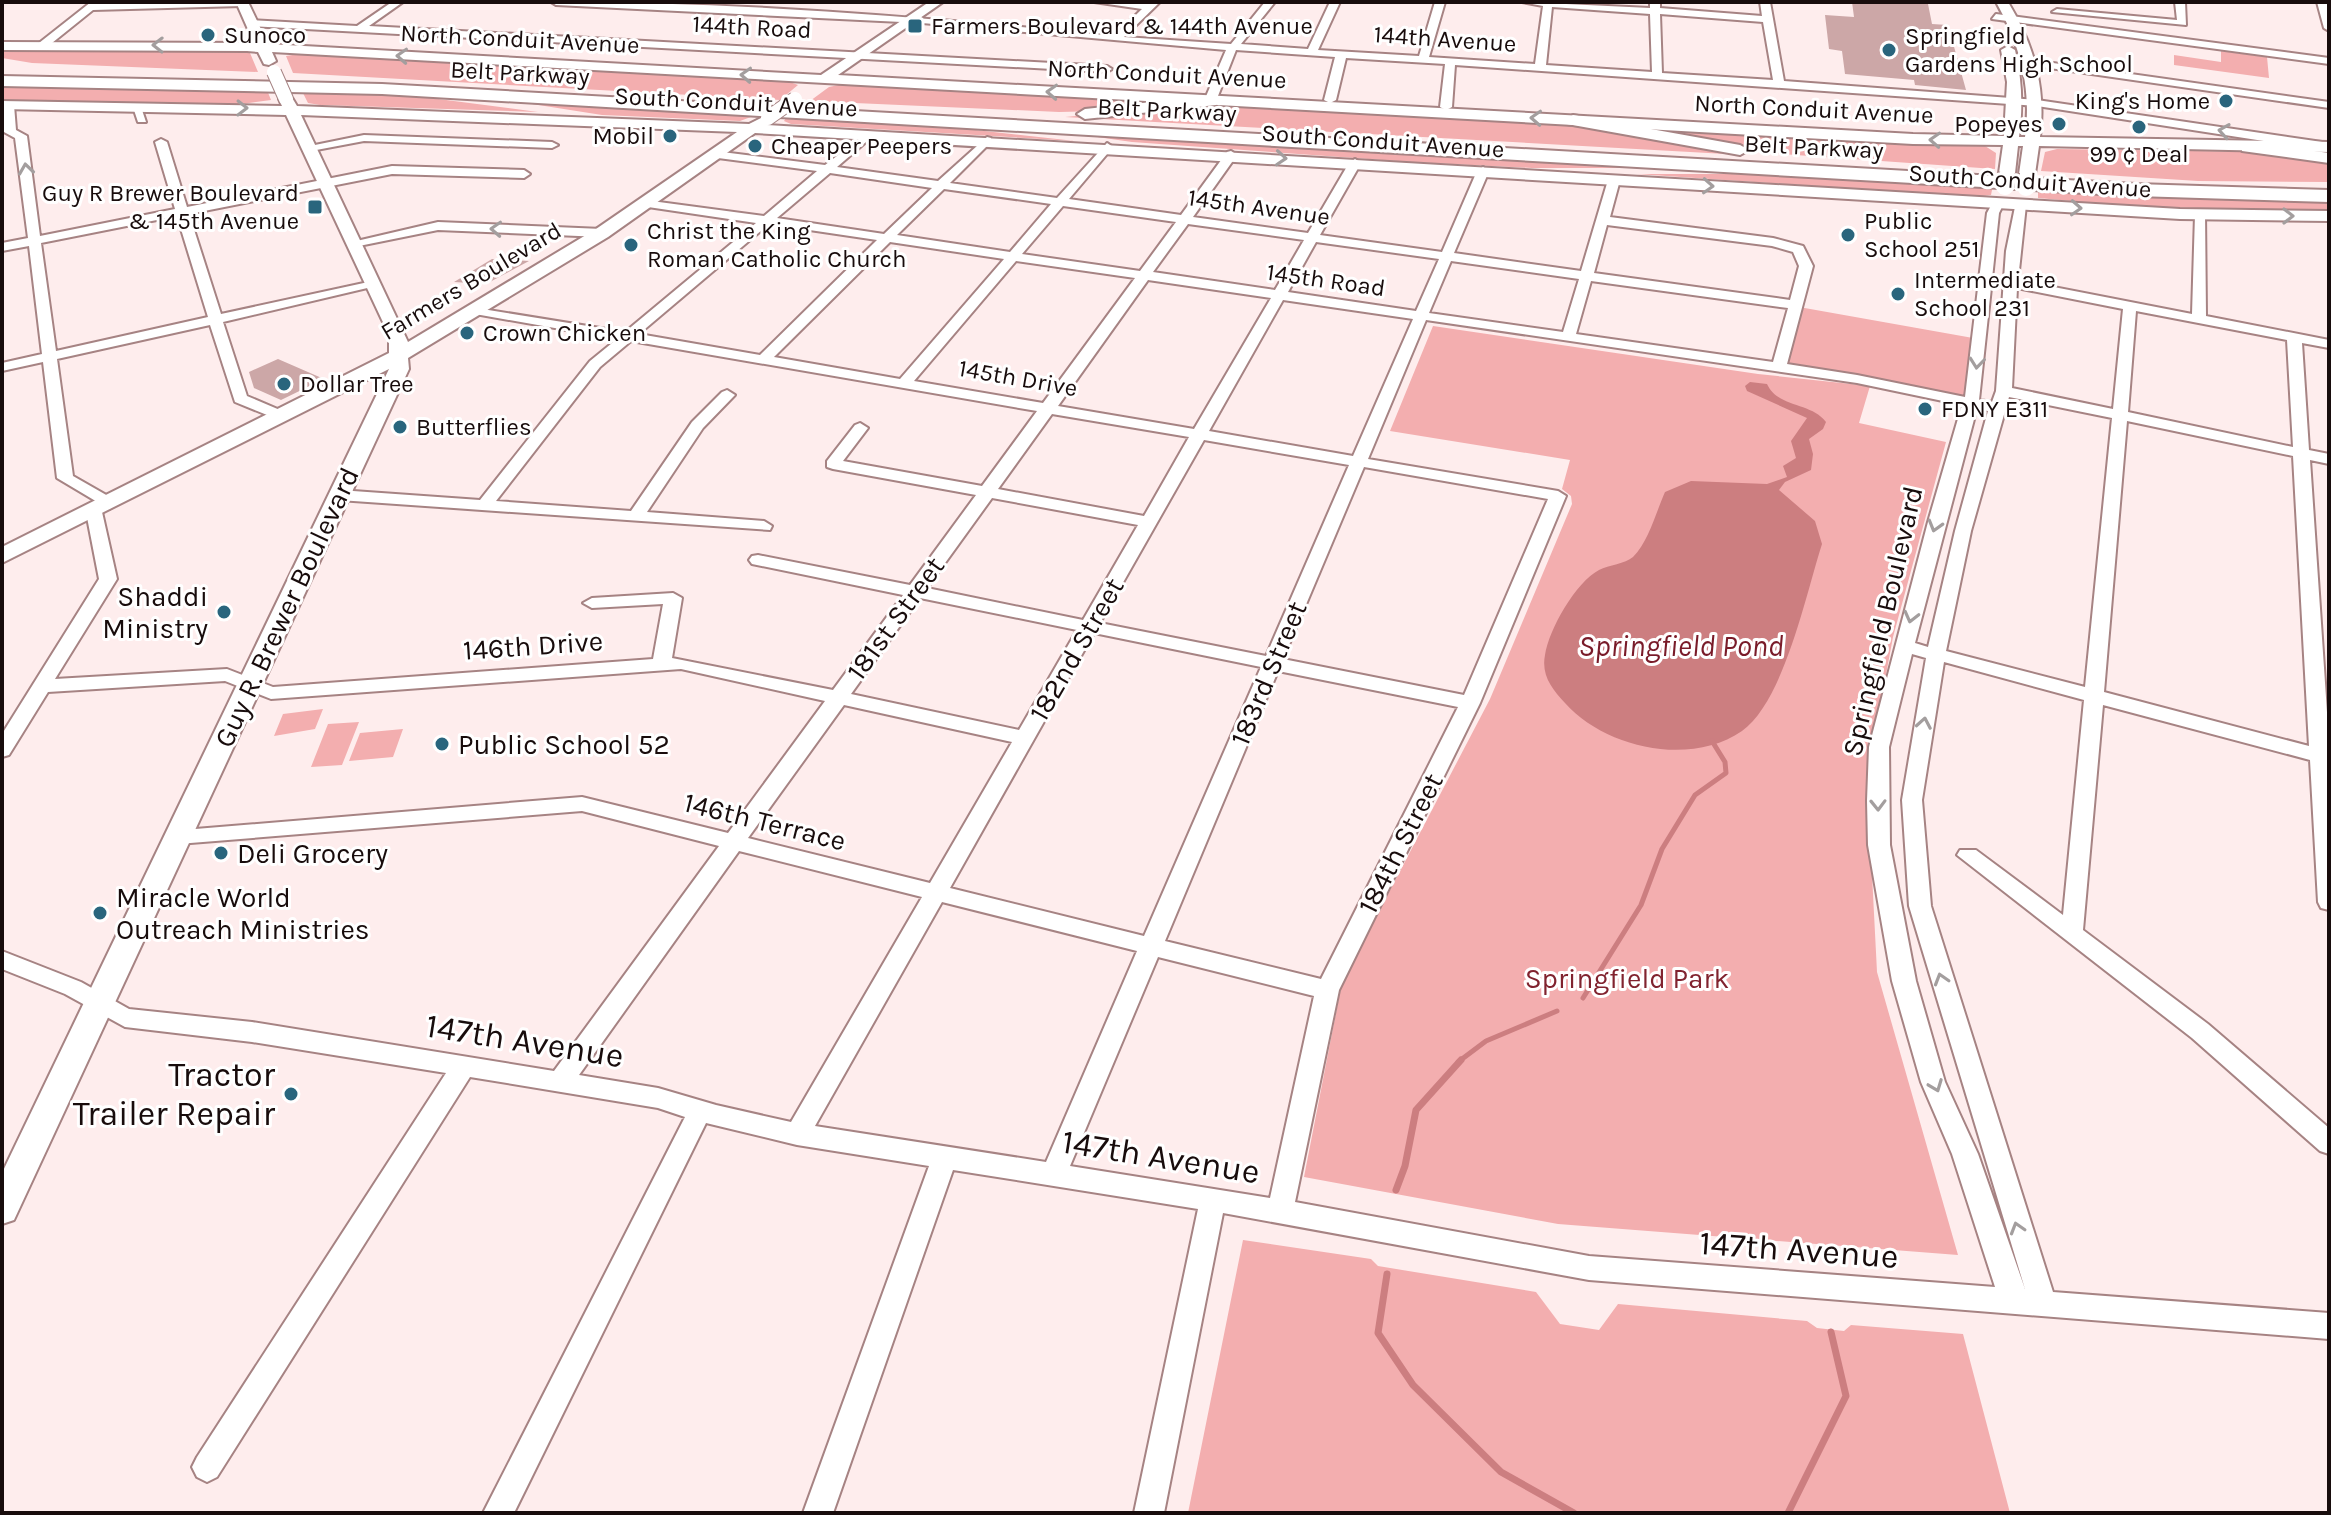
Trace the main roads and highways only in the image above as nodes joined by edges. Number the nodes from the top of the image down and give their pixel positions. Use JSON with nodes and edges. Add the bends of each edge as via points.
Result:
{"nodes":[{"id":1,"x":242,"y":2,"type":"edge"},
{"id":2,"x":937,"y":2,"type":"edge"},
{"id":3,"x":2001,"y":11,"type":"edge"},
{"id":4,"x":2,"y":46,"type":"edge"},
{"id":5,"x":264,"y":48,"type":"junction"},
{"id":6,"x":2,"y":61,"type":"edge"},
{"id":7,"x":2,"y":73,"type":"edge"},
{"id":8,"x":210,"y":77,"type":"junction"},
{"id":9,"x":823,"y":79,"type":"junction"},
{"id":10,"x":2,"y":81,"type":"edge"},
{"id":11,"x":382,"y":89,"type":"junction"},
{"id":12,"x":1210,"y":101,"type":"junction"},
{"id":13,"x":288,"y":104,"type":"junction"},
{"id":14,"x":5,"y":105,"type":"edge"},
{"id":15,"x":900,"y":115,"type":"junction"},
{"id":16,"x":627,"y":120,"type":"junction"},
{"id":17,"x":1573,"y":120,"type":"junction"},
{"id":18,"x":762,"y":122,"type":"junction"},
{"id":19,"x":2013,"y":143,"type":"junction"},
{"id":20,"x":2031,"y":144,"type":"junction"},
{"id":21,"x":2248,"y":147,"type":"junction"},
{"id":22,"x":2329,"y":147,"type":"edge"},
{"id":23,"x":1231,"y":155,"type":"junction"},
{"id":24,"x":2329,"y":158,"type":"edge"},
{"id":25,"x":1490,"y":171,"type":"junction"},
{"id":26,"x":1876,"y":171,"type":"junction"},
{"id":27,"x":2329,"y":187,"type":"edge"},
{"id":28,"x":2329,"y":196,"type":"edge"},
{"id":29,"x":1998,"y":203,"type":"junction"},
{"id":30,"x":2020,"y":205,"type":"junction"},
{"id":31,"x":2329,"y":216,"type":"edge"},
{"id":32,"x":401,"y":354,"type":"junction"},
{"id":33,"x":2,"y":556,"type":"edge"},
{"id":34,"x":2,"y":1209,"type":"edge"}],
"edges":[{"from":1,"to":5,"type":"main road"},
{"from":2,"to":9,"type":"main road","name":"Farmers Boulevard"},
{"from":3,"to":19,"type":"main road","name":"Springfield Boulevard","via":[[2017,104]]},
{"from":3,"to":20,"type":"main road","via":[[2028,62],[2037,103]]},
{"from":5,"to":4,"type":"main road","name":"North Conduit Avenue","one_way":true},
{"from":9,"to":5,"type":"main road","name":"North Conduit Avenue","one_way":true},
{"from":5,"to":13,"type":"main road","bridge":true},
{"from":6,"to":8,"type":"highway"},
{"from":7,"to":8,"type":"highway","name":"Belt Parkway"},
{"from":8,"to":15,"type":"highway","name":"Belt Parkway","via":[[397,83]]},
{"from":12,"to":9,"type":"main road","name":"North Conduit Avenue","one_way":true},
{"from":9,"to":18,"type":"main road","name":"Farmers Boulevard","bridge":true},
{"from":10,"to":11,"type":"highway","name":"Belt Parkway"},
{"from":11,"to":15,"type":"highway","name":"Belt Parkway"},
{"from":11,"to":16,"type":"highway"},
{"from":12,"to":15,"type":"highway","via":[[1077,114]]},
{"from":17,"to":12,"type":"main road","name":"North Conduit Avenue","one_way":true},
{"from":14,"to":13,"type":"main road","name":"South Conduit Avenue","one_way":true,"via":[[139,113]]},
{"from":13,"to":16,"type":"main road","name":"South Conduit Avenue"},
{"from":13,"to":32,"type":"main road","via":[[398,335]]},
{"from":15,"to":23,"type":"highway"},
{"from":15,"to":26,"type":"highway","name":"Belt Parkway"},
{"from":16,"to":18,"type":"main road","name":"South Conduit Avenue"},
{"from":19,"to":17,"type":"main road","name":"North Conduit Avenue","one_way":true},
{"from":17,"to":26,"type":"highway"},
{"from":18,"to":23,"type":"main road","name":"South Conduit Avenue"},
{"from":18,"to":32,"type":"main road","name":"Farmers Boulevard","via":[[602,233]]},
{"from":19,"to":20,"type":"main road","name":"North Conduit Avenue"},
{"from":19,"to":29,"type":"main road","name":"Springfield Boulevard","bridge":true},
{"from":20,"to":21,"type":"main road","name":"North Conduit Avenue"},
{"from":20,"to":30,"type":"main road","bridge":true},
{"from":21,"to":22,"type":"main road","name":"North Conduit Avenue"},
{"from":21,"to":24,"type":"highway"},
{"from":23,"to":25,"type":"main road","name":"South Conduit Avenue","one_way":true},
{"from":25,"to":26,"type":"highway"},
{"from":25,"to":29,"type":"main road","name":"South Conduit Avenue","one_way":true},
{"from":26,"to":27,"type":"highway","name":"Belt Parkway"},
{"from":26,"to":28,"type":"highway","name":"Belt Parkway","via":[[2196,193]]},
{"from":29,"to":30,"type":"main road","name":"South Conduit Avenue"},
{"from":30,"to":31,"type":"main road","name":"South Conduit Avenue","one_way":true},
{"from":32,"to":33,"type":"main road","name":"Farmers Boulevard"},
{"from":32,"to":34,"type":"main road","name":"Guy R. Brewer Boulevard","via":[[399,369]]}]}
